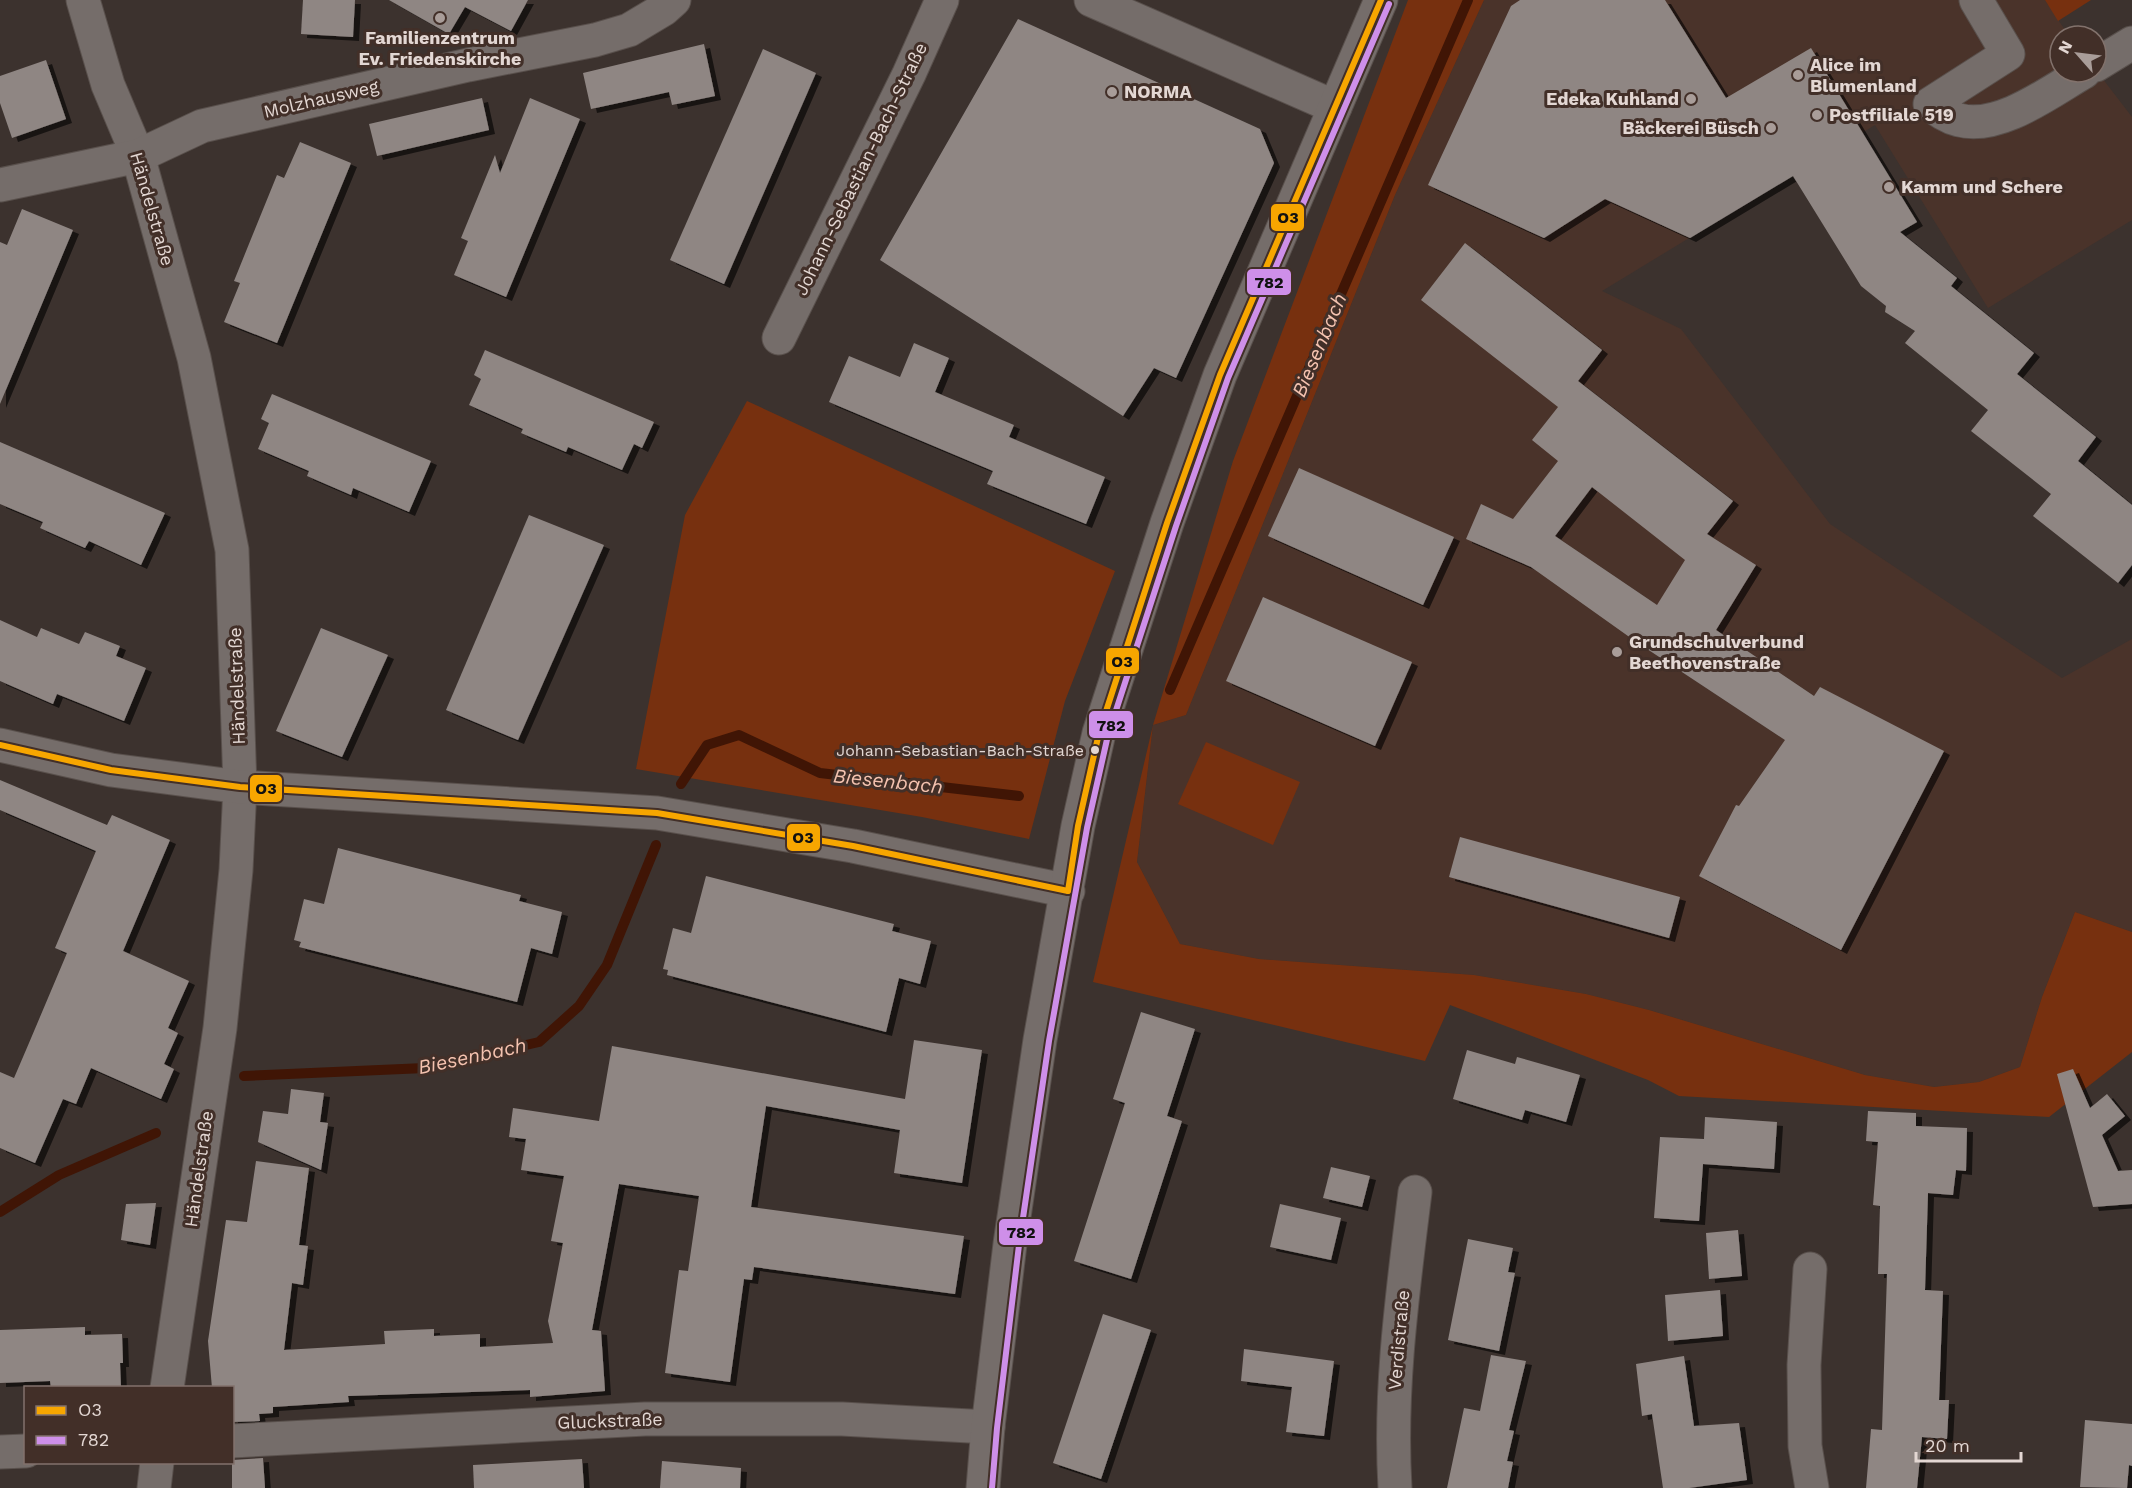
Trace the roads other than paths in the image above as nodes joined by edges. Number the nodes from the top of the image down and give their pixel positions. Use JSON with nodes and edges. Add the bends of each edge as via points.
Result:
{"nodes":[{"id":1,"x":83,"y":0,"type":"edge"},
{"id":2,"x":674,"y":0,"type":"edge"},
{"id":3,"x":942,"y":0,"type":"edge"},
{"id":4,"x":1091,"y":0,"type":"edge"},
{"id":5,"x":1381,"y":0,"type":"edge"},
{"id":6,"x":1976,"y":0,"type":"edge"},
{"id":7,"x":2132,"y":43,"type":"edge"},
{"id":8,"x":2108,"y":58,"type":"edge"},
{"id":9,"x":2063,"y":84,"type":"edge"},
{"id":10,"x":1335,"y":107,"type":"junction"},
{"id":11,"x":138,"y":156,"type":"junction"},
{"id":12,"x":0,"y":184,"type":"edge"},
{"id":13,"x":778,"y":338,"type":"dead end"},
{"id":14,"x":0,"y":744,"type":"edge"},
{"id":15,"x":240,"y":787,"type":"junction"},
{"id":16,"x":1068,"y":891,"type":"junction"},
{"id":17,"x":1415,"y":1192,"type":"dead end"},
{"id":18,"x":1810,"y":1269,"type":"dead end"},
{"id":19,"x":167,"y":1386,"type":"edge"},
{"id":20,"x":988,"y":1427,"type":"junction"},
{"id":21,"x":234,"y":1441,"type":"edge"},
{"id":22,"x":24,"y":1451,"type":"edge"},
{"id":23,"x":0,"y":1452,"type":"edge"},
{"id":24,"x":157,"y":1464,"type":"edge"},
{"id":25,"x":154,"y":1488,"type":"edge"},
{"id":26,"x":983,"y":1488,"type":"edge"},
{"id":27,"x":1395,"y":1488,"type":"edge"},
{"id":28,"x":1812,"y":1488,"type":"edge"}],
"edges":[{"from":1,"to":11,"type":"street","name":"Händelstraße","via":[[108,85]]},
{"from":2,"to":11,"type":"street","name":"Molzhausweg","via":[[629,30],[595,40],[202,126]]},
{"from":3,"to":13,"type":"street","name":"Johann-Sebastian-Bach-Straße"},
{"from":4,"to":10,"type":"street"},
{"from":5,"to":10,"type":"street"},
{"from":6,"to":9,"type":"street","via":[[2008,54],[1930,104],[1944,115],[1975,122],[2016,111]]},
{"from":7,"to":8,"type":"street"},
{"from":10,"to":16,"type":"street","via":[[1220,375],[1167,523],[1099,733]]},
{"from":11,"to":12,"type":"street","name":"Molzhausweg"},
{"from":11,"to":15,"type":"street","name":"Händelstraße","via":[[194,358],[232,550]]},
{"from":14,"to":15,"type":"street","via":[[111,770]]},
{"from":15,"to":16,"type":"street","via":[[657,813],[854,846]]},
{"from":15,"to":19,"type":"street","name":"Händelstraße","via":[[220,1028]]},
{"from":16,"to":20,"type":"street","via":[[1040,1040]]},
{"from":17,"to":27,"type":"street","name":"Verdistraße","via":[[1394,1368]]},
{"from":18,"to":28,"type":"street","via":[[1804,1365],[1805,1446]]},
{"from":20,"to":21,"type":"street","name":"Gluckstraße","via":[[842,1419],[645,1419]]},
{"from":20,"to":26,"type":"street"},
{"from":22,"to":23,"type":"street"},
{"from":24,"to":25,"type":"street"}]}
